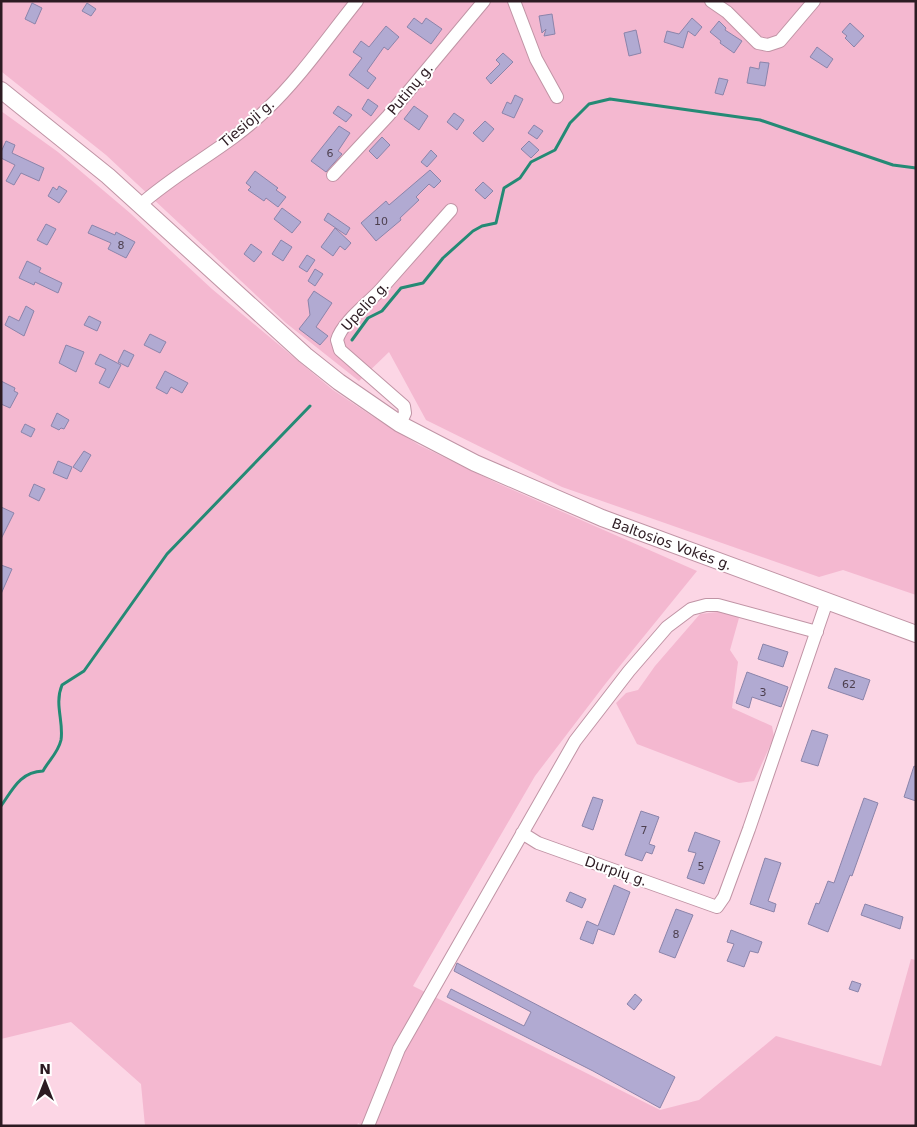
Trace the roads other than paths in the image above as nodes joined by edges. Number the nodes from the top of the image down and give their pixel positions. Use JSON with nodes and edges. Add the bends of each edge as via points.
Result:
{"nodes":[{"id":1,"x":357,"y":1,"type":"edge"},
{"id":2,"x":484,"y":1,"type":"edge"},
{"id":3,"x":514,"y":1,"type":"edge"},
{"id":4,"x":711,"y":1,"type":"edge"},
{"id":5,"x":814,"y":1,"type":"edge"},
{"id":6,"x":1,"y":90,"type":"edge"},
{"id":7,"x":557,"y":97,"type":"dead end"},
{"id":8,"x":333,"y":175,"type":"dead end"},
{"id":9,"x":140,"y":205,"type":"junction"},
{"id":10,"x":451,"y":210,"type":"dead end"},
{"id":11,"x":400,"y":424,"type":"junction"},
{"id":12,"x":827,"y":601,"type":"junction"},
{"id":13,"x":817,"y":632,"type":"junction"},
{"id":14,"x":916,"y":634,"type":"edge"},
{"id":15,"x":522,"y":833,"type":"junction"},
{"id":16,"x":368,"y":1126,"type":"edge"}],
"edges":[{"from":1,"to":9,"type":"street","name":"Tiesioji g.","via":[[266,110]]},
{"from":2,"to":8,"type":"street","name":"Putinų g.","via":[[388,116]]},
{"from":3,"to":7,"type":"street","via":[[536,59]]},
{"from":4,"to":5,"type":"street","via":[[758,43],[768,45],[780,41]]},
{"from":6,"to":9,"type":"main road","name":"Baltosios Vokės g.","via":[[75,147]]},
{"from":9,"to":11,"type":"main road","name":"Baltosios Vokės g.","via":[[305,354]]},
{"from":10,"to":11,"type":"street","name":"Upelio g.","via":[[344,326],[337,340],[340,350],[404,406]]},
{"from":11,"to":12,"type":"main road","name":"Baltosios Vokės g.","via":[[522,485]]},
{"from":12,"to":13,"type":"street","name":"Durpių g."},
{"from":12,"to":14,"type":"main road","name":"Baltosios Vokės g."},
{"from":13,"to":15,"type":"street","via":[[718,605],[691,609],[678,617],[594,714]]},
{"from":13,"to":15,"type":"street","name":"Durpių g.","via":[[749,830],[718,907],[538,843]]},
{"from":15,"to":16,"type":"street","via":[[399,1049]]}]}
